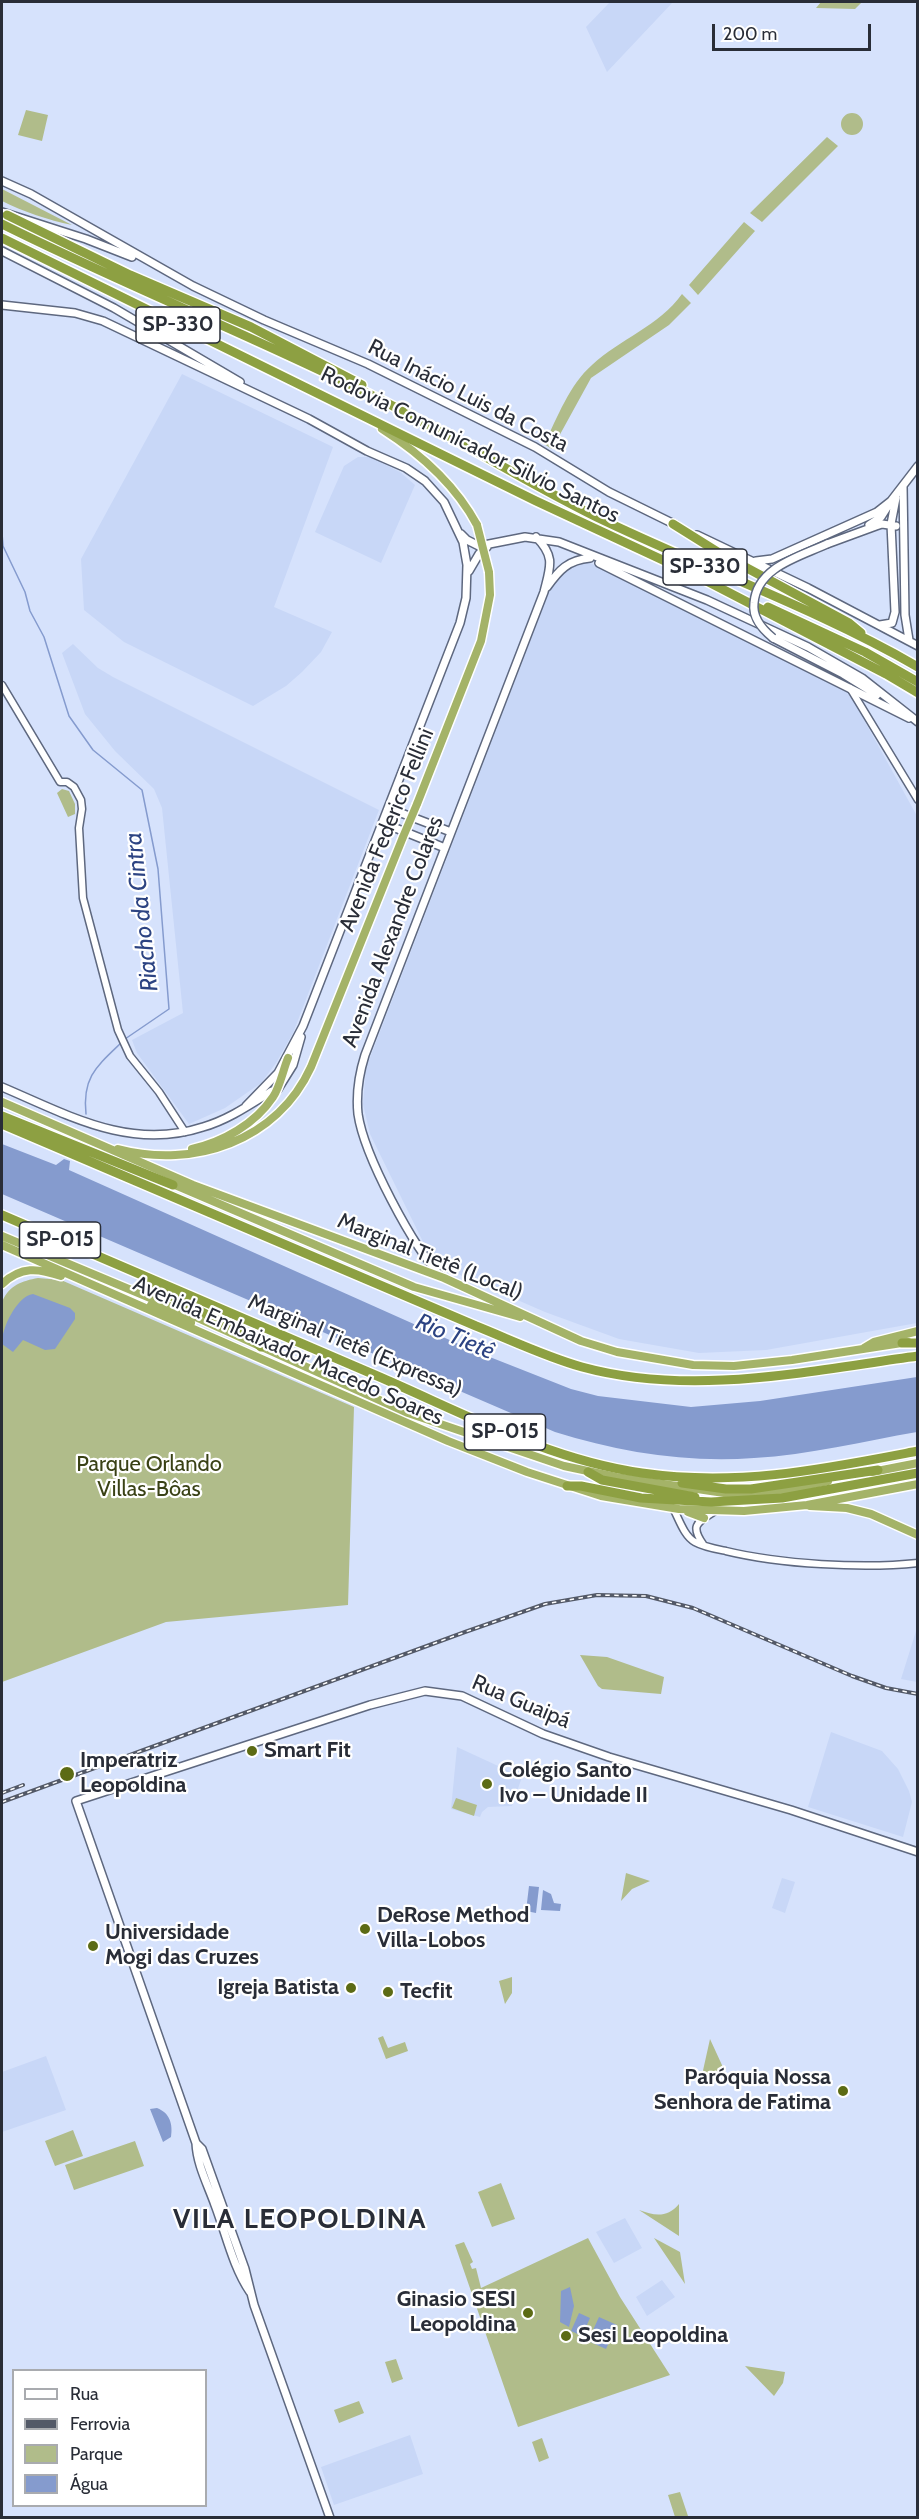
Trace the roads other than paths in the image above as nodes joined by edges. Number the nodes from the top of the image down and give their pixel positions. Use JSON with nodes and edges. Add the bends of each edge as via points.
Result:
{"nodes":[{"id":1,"x":2,"y":181,"type":"edge"},
{"id":2,"x":4,"y":214,"type":"edge"},
{"id":3,"x":2,"y":224,"type":"edge"},
{"id":4,"x":2,"y":238,"type":"edge"},
{"id":5,"x":2,"y":251,"type":"edge"},
{"id":6,"x":145,"y":260,"type":"junction"},
{"id":7,"x":2,"y":305,"type":"edge"},
{"id":8,"x":375,"y":396,"type":"junction"},
{"id":9,"x":262,"y":397,"type":"junction"},
{"id":10,"x":354,"y":411,"type":"junction"},
{"id":11,"x":918,"y":466,"type":"edge"},
{"id":12,"x":903,"y":484,"type":"junction"},
{"id":13,"x":898,"y":493,"type":"junction"},
{"id":14,"x":891,"y":501,"type":"junction"},
{"id":15,"x":673,"y":524,"type":"junction"},
{"id":16,"x":891,"y":524,"type":"junction"},
{"id":17,"x":865,"y":528,"type":"junction"},
{"id":18,"x":903,"y":531,"type":"junction"},
{"id":19,"x":459,"y":532,"type":"junction"},
{"id":20,"x":536,"y":537,"type":"junction"},
{"id":21,"x":548,"y":539,"type":"junction"},
{"id":22,"x":492,"y":544,"type":"junction"},
{"id":23,"x":590,"y":558,"type":"junction"},
{"id":24,"x":754,"y":561,"type":"junction"},
{"id":25,"x":468,"y":573,"type":"junction"},
{"id":26,"x":697,"y":576,"type":"junction"},
{"id":27,"x":893,"y":577,"type":"junction"},
{"id":28,"x":904,"y":578,"type":"junction"},
{"id":29,"x":544,"y":592,"type":"junction"},
{"id":30,"x":878,"y":625,"type":"junction"},
{"id":31,"x":870,"y":640,"type":"junction"},
{"id":32,"x":909,"y":640,"type":"junction"},
{"id":33,"x":918,"y":646,"type":"edge"},
{"id":34,"x":918,"y":667,"type":"edge"},
{"id":35,"x":918,"y":682,"type":"edge"},
{"id":36,"x":2,"y":686,"type":"edge"},
{"id":37,"x":850,"y":688,"type":"junction"},
{"id":38,"x":918,"y":693,"type":"edge"},
{"id":39,"x":872,"y":700,"type":"junction"},
{"id":40,"x":896,"y":704,"type":"junction"},
{"id":41,"x":867,"y":714,"type":"junction"},
{"id":42,"x":917,"y":722,"type":"edge"},
{"id":43,"x":918,"y":800,"type":"edge"},
{"id":44,"x":388,"y":808,"type":"junction"},
{"id":45,"x":383,"y":823,"type":"junction"},
{"id":46,"x":451,"y":832,"type":"junction"},
{"id":47,"x":445,"y":848,"type":"junction"},
{"id":48,"x":303,"y":1026,"type":"junction"},
{"id":49,"x":288,"y":1058,"type":"junction"},
{"id":50,"x":2,"y":1087,"type":"edge"},
{"id":51,"x":276,"y":1091,"type":"junction"},
{"id":52,"x":2,"y":1102,"type":"edge"},
{"id":53,"x":246,"y":1106,"type":"junction"},
{"id":54,"x":2,"y":1116,"type":"edge"},
{"id":55,"x":2,"y":1124,"type":"edge"},
{"id":56,"x":70,"y":1132,"type":"junction"},
{"id":57,"x":185,"y":1132,"type":"junction"},
{"id":58,"x":28,"y":1135,"type":"junction"},
{"id":59,"x":97,"y":1143,"type":"junction"},
{"id":60,"x":150,"y":1155,"type":"junction"},
{"id":61,"x":173,"y":1185,"type":"junction"},
{"id":62,"x":2,"y":1215,"type":"edge"},
{"id":63,"x":2,"y":1236,"type":"edge"},
{"id":64,"x":2,"y":1245,"type":"edge"},
{"id":65,"x":117,"y":1266,"type":"junction"},
{"id":66,"x":444,"y":1278,"type":"junction"},
{"id":67,"x":2,"y":1284,"type":"edge"},
{"id":68,"x":96,"y":1287,"type":"junction"},
{"id":69,"x":123,"y":1288,"type":"junction"},
{"id":70,"x":541,"y":1323,"type":"junction"},
{"id":71,"x":918,"y":1331,"type":"edge"},
{"id":72,"x":918,"y":1342,"type":"edge"},
{"id":73,"x":902,"y":1343,"type":"joint"},
{"id":74,"x":261,"y":1347,"type":"junction"},
{"id":75,"x":860,"y":1350,"type":"junction"},
{"id":76,"x":255,"y":1356,"type":"junction"},
{"id":77,"x":918,"y":1356,"type":"edge"},
{"id":78,"x":918,"y":1451,"type":"edge"},
{"id":79,"x":918,"y":1463,"type":"edge"},
{"id":80,"x":878,"y":1470,"type":"junction"},
{"id":81,"x":588,"y":1472,"type":"junction"},
{"id":82,"x":641,"y":1473,"type":"junction"},
{"id":83,"x":918,"y":1473,"type":"edge"},
{"id":84,"x":918,"y":1484,"type":"edge"},
{"id":85,"x":567,"y":1486,"type":"junction"},
{"id":86,"x":807,"y":1505,"type":"junction"},
{"id":87,"x":713,"y":1506,"type":"junction"},
{"id":88,"x":676,"y":1508,"type":"junction"},
{"id":89,"x":704,"y":1518,"type":"junction"},
{"id":90,"x":918,"y":1535,"type":"edge"},
{"id":91,"x":703,"y":1545,"type":"junction"},
{"id":92,"x":918,"y":1563,"type":"edge"},
{"id":93,"x":918,"y":1852,"type":"edge"},
{"id":94,"x":330,"y":2517,"type":"edge"}],
"edges":[{"from":1,"to":6,"type":"main road","name":"Rua Inácio Luis da Costa"},
{"from":2,"to":6,"type":"main road"},
{"from":2,"to":8,"type":"highway","via":[[121,271],[251,327],[358,381]]},
{"from":3,"to":8,"type":"highway","name":"Rodovia Comunicador Silvio Santos","number":"SP-330"},
{"from":4,"to":10,"type":"highway","name":"Rodovia Comunicador Silvio Santos","number":"SP-330"},
{"from":5,"to":9,"type":"main road","via":[[114,308]]},
{"from":6,"to":15,"type":"main road","name":"Rua Inácio Luis da Costa","via":[[525,442],[609,492]]},
{"from":7,"to":9,"type":"main road","via":[[87,315]]},
{"from":8,"to":31,"type":"highway","name":"Rodovia Comunicador Silvio Santos","number":"SP-330","via":[[604,520]]},
{"from":9,"to":19,"type":"main road","via":[[414,473],[444,502]]},
{"from":10,"to":26,"type":"highway","name":"Rodovia Comunicador Silvio Santos","number":"SP-330"},
{"from":10,"to":60,"type":"highway","name":"Avenida Federico Fellini","bridge":true,"via":[[408,447],[438,473],[462,498],[477,525],[489,572],[490,596],[481,641],[311,1067],[291,1100],[259,1130],[223,1147],[189,1155]]},
{"from":11,"to":12,"type":"main road"},
{"from":12,"to":13,"type":"main road"},
{"from":12,"to":18,"type":"main road"},
{"from":13,"to":14,"type":"main road"},
{"from":13,"to":16,"type":"main road"},
{"from":14,"to":17,"type":"main road","via":[[881,517]]},
{"from":14,"to":24,"type":"main road","via":[[868,517],[796,549],[772,559]]},
{"from":15,"to":24,"type":"main road","name":"Rua Inácio Luis da Costa"},
{"from":15,"to":31,"type":"highway","via":[[849,623]]},
{"from":16,"to":17,"type":"main road"},
{"from":16,"to":18,"type":"main road"},
{"from":16,"to":27,"type":"main road"},
{"from":17,"to":40,"type":"main road","bridge":true,"via":[[776,567],[754,594],[753,607],[760,625],[773,638]]},
{"from":18,"to":28,"type":"main road"},
{"from":19,"to":22,"type":"main road","via":[[473,544]]},
{"from":19,"to":25,"type":"main road"},
{"from":20,"to":21,"type":"main road"},
{"from":20,"to":22,"type":"main road"},
{"from":20,"to":29,"type":"main road","name":"Avenida Alexandre Colares","via":[[546,547],[551,561]]},
{"from":21,"to":23,"type":"main road"},
{"from":21,"to":40,"type":"main road","via":[[707,600],[808,647],[862,678]]},
{"from":22,"to":25,"type":"main road","via":[[479,554]]},
{"from":23,"to":29,"type":"main road","name":"Avenida Alexandre Colares","via":[[571,561]]},
{"from":23,"to":37,"type":"main road"},
{"from":24,"to":30,"type":"main road","name":"Rua Inácio Luis da Costa"},
{"from":25,"to":44,"type":"main road","via":[[460,623]]},
{"from":26,"to":35,"type":"highway","via":[[834,636]]},
{"from":26,"to":38,"type":"highway","name":"Rodovia Comunicador Silvio Santos","number":"SP-330"},
{"from":27,"to":28,"type":"main road"},
{"from":27,"to":30,"type":"main road","via":[[893,620]]},
{"from":28,"to":32,"type":"main road"},
{"from":29,"to":46,"type":"main road","name":"Avenida Alexandre Colares"},
{"from":30,"to":32,"type":"main road","name":"Rua Inácio Luis da Costa"},
{"from":31,"to":34,"type":"highway","name":"Rodovia Comunicador Silvio Santos","number":"SP-330"},
{"from":32,"to":33,"type":"main road","name":"Rua Inácio Luis da Costa"},
{"from":36,"to":57,"type":"street","via":[[60,782],[74,787],[81,800],[83,898],[118,1030],[124,1045]]},
{"from":37,"to":39,"type":"main road"},
{"from":37,"to":41,"type":"street"},
{"from":39,"to":41,"type":"street"},
{"from":39,"to":42,"type":"main road"},
{"from":40,"to":42,"type":"main road"},
{"from":41,"to":43,"type":"street"},
{"from":44,"to":45,"type":"main road"},
{"from":44,"to":46,"type":"main road"},
{"from":45,"to":47,"type":"main road"},
{"from":45,"to":48,"type":"main road"},
{"from":46,"to":47,"type":"main road","name":"Avenida Alexandre Colares"},
{"from":47,"to":66,"type":"main road","name":"Avenida Alexandre Colares","via":[[365,1055],[357,1094],[362,1132],[379,1174],[421,1252]]},
{"from":48,"to":49,"type":"main road"},
{"from":48,"to":51,"type":"main road","via":[[293,1065]]},
{"from":49,"to":51,"type":"highway"},
{"from":49,"to":53,"type":"main road"},
{"from":50,"to":57,"type":"main road","via":[[99,1127],[136,1136]]},
{"from":51,"to":53,"type":"main road"},
{"from":51,"to":60,"type":"highway","via":[[254,1117],[224,1138],[199,1148]]},
{"from":52,"to":56,"type":"highway","name":"Marginal Tietê (Local)"},
{"from":53,"to":57,"type":"main road","via":[[226,1118]]},
{"from":54,"to":58,"type":"highway"},
{"from":54,"to":61,"type":"highway"},
{"from":55,"to":58,"type":"highway"},
{"from":56,"to":59,"type":"highway","name":"Marginal Tietê (Local)"},
{"from":56,"to":61,"type":"highway","via":[[84,1143]]},
{"from":58,"to":77,"type":"highway","via":[[476,1326],[584,1368],[688,1382]]},
{"from":59,"to":60,"type":"highway","name":"Avenida Federico Fellini"},
{"from":59,"to":66,"type":"highway","name":"Marginal Tietê (Local)","via":[[193,1185]]},
{"from":61,"to":70,"type":"highway","via":[[414,1287]]},
{"from":62,"to":65,"type":"highway","name":"Marginal Tietê (Expressa)","number":"SP-015"},
{"from":63,"to":69,"type":"highway"},
{"from":64,"to":68,"type":"highway","name":"Avenida Embaixador Macedo Soares"},
{"from":65,"to":74,"type":"highway","via":[[251,1337]]},
{"from":65,"to":82,"type":"highway","name":"Marginal Tietê (Expressa)","number":"SP-015","via":[[535,1444],[581,1460]]},
{"from":66,"to":70,"type":"highway","name":"Marginal Tietê (Local)"},
{"from":67,"to":68,"type":"highway","via":[[15,1274],[35,1269]]},
{"from":68,"to":76,"type":"highway","name":"Avenida Embaixador Macedo Soares"},
{"from":69,"to":74,"type":"highway"},
{"from":69,"to":76,"type":"highway","via":[[134,1298],[244,1346]]},
{"from":70,"to":75,"type":"highway","name":"Marginal Tietê (Local)","via":[[617,1352],[693,1365],[759,1364]]},
{"from":71,"to":75,"type":"highway","via":[[874,1342]]},
{"from":72,"to":73,"type":"highway"},
{"from":73,"to":75,"type":"highway"},
{"from":74,"to":81,"type":"highway","via":[[408,1413]]},
{"from":76,"to":85,"type":"highway","name":"Avenida Embaixador Macedo Soares","via":[[448,1441]]},
{"from":78,"to":82,"type":"highway","name":"Marginal Tietê (Expressa)","number":"SP-015","via":[[769,1477],[708,1479]]},
{"from":79,"to":80,"type":"highway"},
{"from":80,"to":81,"type":"highway","via":[[781,1491],[747,1494],[707,1492]]},
{"from":80,"to":82,"type":"highway","via":[[739,1490]]},
{"from":81,"to":87,"type":"highway","via":[[602,1480],[698,1497]]},
{"from":83,"to":87,"type":"highway","via":[[782,1498]]},
{"from":84,"to":86,"type":"highway","name":"Avenida Embaixador Macedo Soares"},
{"from":85,"to":87,"type":"highway"},
{"from":85,"to":88,"type":"highway","name":"Avenida Embaixador Macedo Soares"},
{"from":86,"to":87,"type":"highway","name":"Avenida Embaixador Macedo Soares","via":[[751,1510]]},
{"from":86,"to":90,"type":"highway","via":[[865,1512]]},
{"from":87,"to":88,"type":"highway","name":"Avenida Embaixador Macedo Soares"},
{"from":87,"to":89,"type":"street"},
{"from":88,"to":89,"type":"highway"},
{"from":88,"to":91,"type":"street","via":[[688,1535]]},
{"from":89,"to":91,"type":"street","via":[[695,1531]]},
{"from":91,"to":92,"type":"street","via":[[764,1558],[845,1564]]},
{"from":93,"to":94,"type":"main road","name":"Rua Guaipá","via":[[609,1757],[543,1734],[469,1698],[432,1690],[370,1705],[76,1802],[196,2143],[222,2203]]}]}
